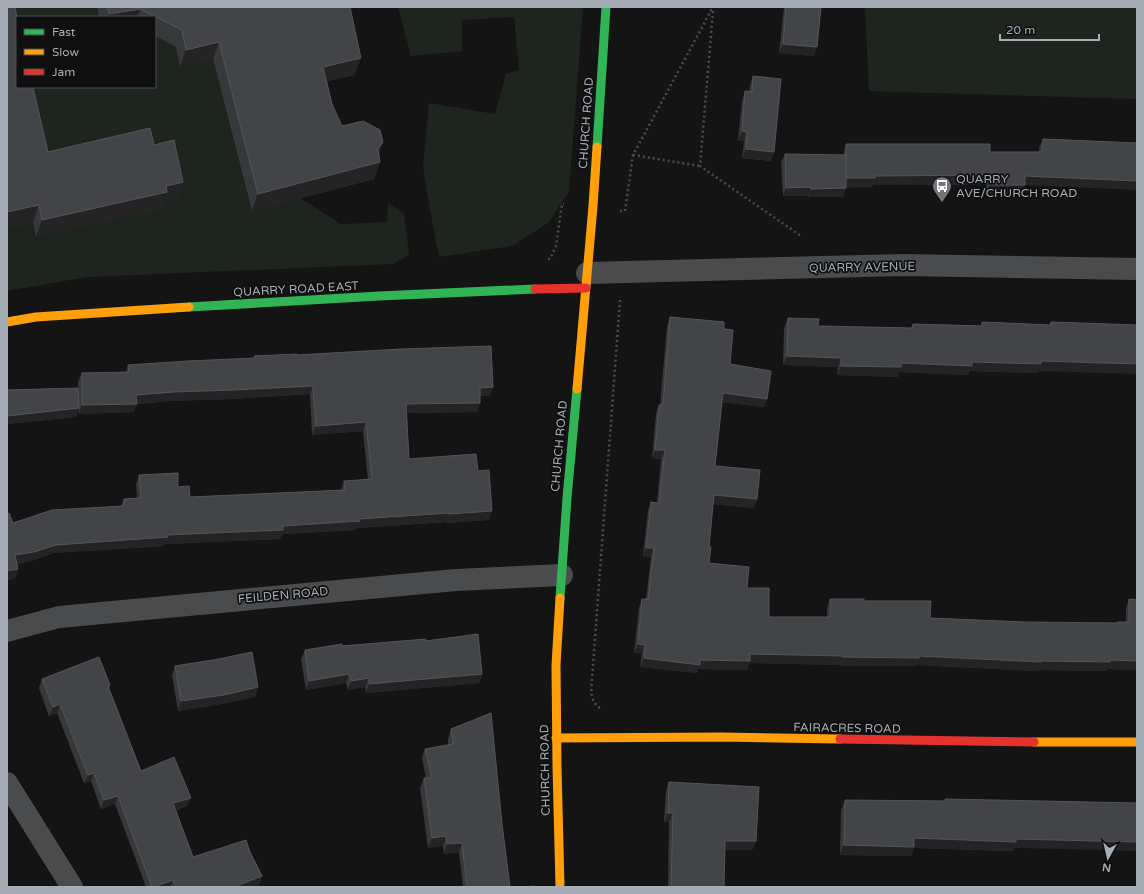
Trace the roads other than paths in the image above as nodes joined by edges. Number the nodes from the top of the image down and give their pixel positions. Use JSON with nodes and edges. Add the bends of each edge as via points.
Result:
{"nodes":[{"id":1,"x":606,"y":7,"type":"edge"},
{"id":2,"x":1137,"y":269,"type":"edge"},
{"id":3,"x":587,"y":281,"type":"junction"},
{"id":4,"x":7,"y":322,"type":"edge"},
{"id":5,"x":562,"y":574,"type":"junction"},
{"id":6,"x":7,"y":631,"type":"edge"},
{"id":7,"x":556,"y":738,"type":"junction"},
{"id":8,"x":1137,"y":742,"type":"edge"},
{"id":9,"x":7,"y":783,"type":"edge"},
{"id":10,"x":72,"y":887,"type":"edge"},
{"id":11,"x":560,"y":887,"type":"edge"}],
"edges":[{"from":1,"to":3,"type":"street","name":"CHURCH ROAD"},
{"from":2,"to":3,"type":"street","name":"QUARRY AVENUE","via":[[902,265]]},
{"from":3,"to":4,"type":"street","name":"QUARRY ROAD EAST","via":[[513,289],[36,317]]},
{"from":3,"to":5,"type":"street","name":"CHURCH ROAD"},
{"from":5,"to":6,"type":"street","name":"FEILDEN ROAD","via":[[456,580],[59,616]]},
{"from":5,"to":7,"type":"street","name":"CHURCH ROAD","via":[[556,665]]},
{"from":7,"to":8,"type":"street","name":"FAIRACRES ROAD","via":[[722,737]]},
{"from":7,"to":11,"type":"street","name":"CHURCH ROAD"},
{"from":9,"to":10,"type":"street"}]}
